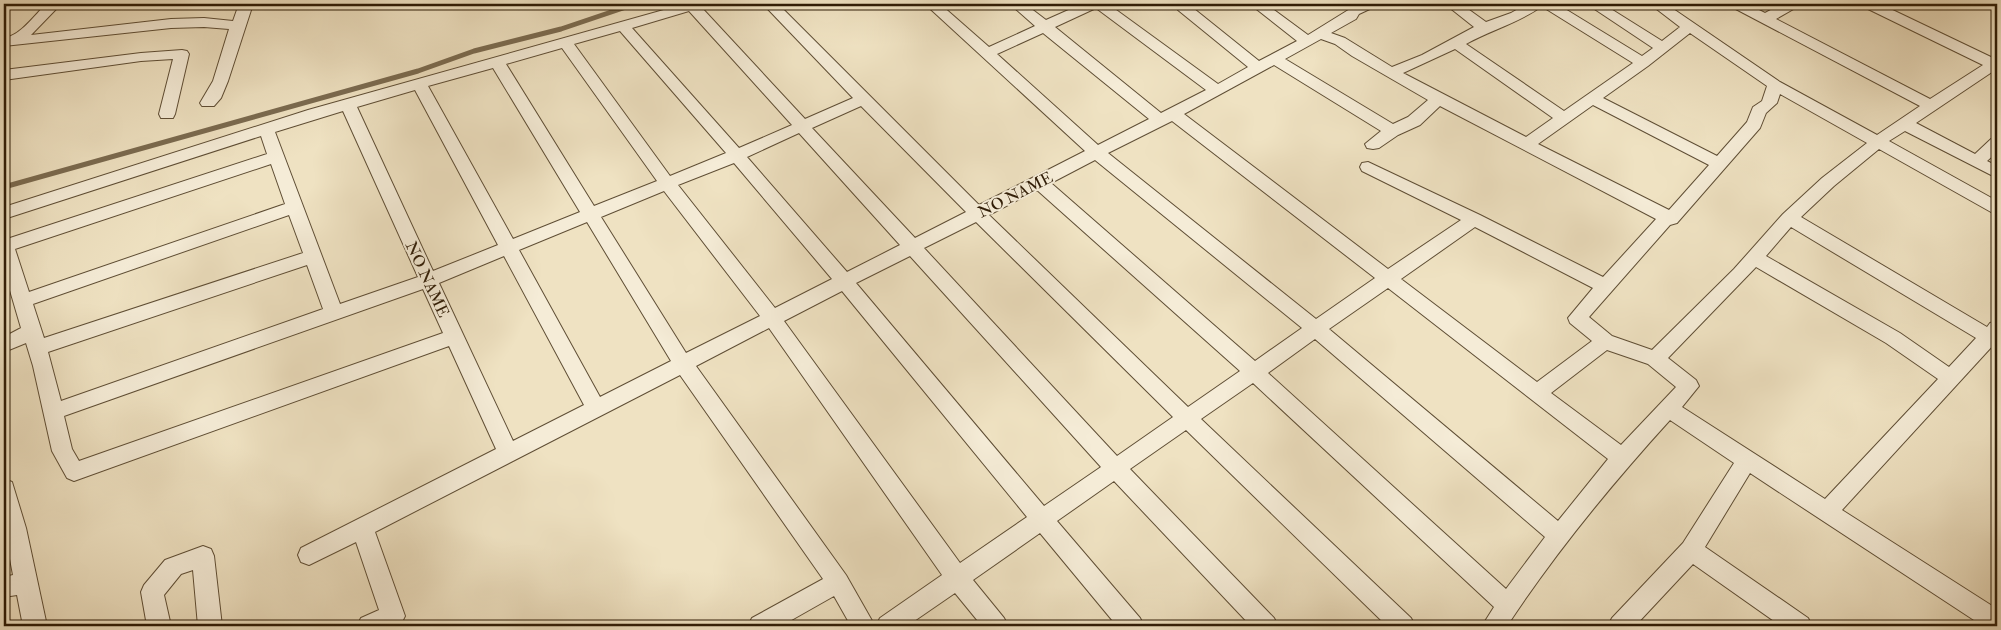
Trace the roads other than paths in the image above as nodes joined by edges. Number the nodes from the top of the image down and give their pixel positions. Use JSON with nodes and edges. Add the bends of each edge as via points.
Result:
{"nodes":[{"id":1,"x":54,"y":4,"type":"edge"},
{"id":2,"x":246,"y":4,"type":"edge"},
{"id":3,"x":770,"y":4,"type":"edge"},
{"id":4,"x":932,"y":4,"type":"edge"},
{"id":5,"x":1017,"y":4,"type":"edge"},
{"id":6,"x":1093,"y":4,"type":"edge"},
{"id":7,"x":1100,"y":4,"type":"edge"},
{"id":8,"x":1257,"y":4,"type":"edge"},
{"id":9,"x":1368,"y":4,"type":"edge"},
{"id":10,"x":1452,"y":4,"type":"edge"},
{"id":11,"x":1537,"y":4,"type":"edge"},
{"id":12,"x":1548,"y":4,"type":"edge"},
{"id":13,"x":1594,"y":4,"type":"edge"},
{"id":14,"x":1657,"y":4,"type":"edge"},
{"id":15,"x":1737,"y":4,"type":"edge"},
{"id":16,"x":1792,"y":4,"type":"edge"},
{"id":17,"x":1869,"y":4,"type":"edge"},
{"id":18,"x":696,"y":5,"type":"edge"},
{"id":19,"x":1183,"y":7,"type":"dead end"},
{"id":20,"x":1349,"y":8,"type":"edge"},
{"id":21,"x":1764,"y":18,"type":"junction"},
{"id":22,"x":238,"y":26,"type":"junction"},
{"id":23,"x":623,"y":26,"type":"junction"},
{"id":24,"x":1045,"y":26,"type":"junction"},
{"id":25,"x":1690,"y":26,"type":"junction"},
{"id":26,"x":1484,"y":28,"type":"junction"},
{"id":27,"x":1313,"y":38,"type":"junction"},
{"id":28,"x":565,"y":42,"type":"junction"},
{"id":29,"x":7,"y":43,"type":"edge"},
{"id":30,"x":1455,"y":43,"type":"junction"},
{"id":31,"x":1663,"y":48,"type":"junction"},
{"id":32,"x":988,"y":53,"type":"junction"},
{"id":33,"x":1274,"y":59,"type":"junction"},
{"id":34,"x":497,"y":62,"type":"junction"},
{"id":35,"x":1643,"y":63,"type":"junction"},
{"id":36,"x":1996,"y":64,"type":"edge"},
{"id":37,"x":1258,"y":68,"type":"junction"},
{"id":38,"x":1392,"y":72,"type":"junction"},
{"id":39,"x":4,"y":74,"type":"edge"},
{"id":40,"x":419,"y":84,"type":"junction"},
{"id":41,"x":1775,"y":85,"type":"junction"},
{"id":42,"x":1217,"y":91,"type":"junction"},
{"id":43,"x":1591,"y":98,"type":"junction"},
{"id":44,"x":863,"y":99,"type":"junction"},
{"id":45,"x":1438,"y":99,"type":"junction"},
{"id":46,"x":208,"y":103,"type":"dead end"},
{"id":47,"x":348,"y":105,"type":"junction"},
{"id":48,"x":1931,"y":106,"type":"junction"},
{"id":49,"x":168,"y":114,"type":"dead end"},
{"id":50,"x":1166,"y":117,"type":"junction"},
{"id":51,"x":1564,"y":118,"type":"junction"},
{"id":52,"x":1905,"y":124,"type":"junction"},
{"id":53,"x":800,"y":127,"type":"junction"},
{"id":54,"x":266,"y":129,"type":"junction"},
{"id":55,"x":1392,"y":131,"type":"junction"},
{"id":56,"x":1879,"y":142,"type":"junction"},
{"id":57,"x":1373,"y":144,"type":"dead end"},
{"id":58,"x":1997,"y":144,"type":"edge"},
{"id":59,"x":1526,"y":145,"type":"junction"},
{"id":60,"x":1097,"y":153,"type":"junction"},
{"id":61,"x":737,"y":155,"type":"junction"},
{"id":62,"x":276,"y":157,"type":"junction"},
{"id":63,"x":1976,"y":162,"type":"junction"},
{"id":64,"x":1718,"y":163,"type":"junction"},
{"id":65,"x":1368,"y":167,"type":"dead end"},
{"id":66,"x":1997,"y":173,"type":"edge"},
{"id":67,"x":1039,"y":182,"type":"junction"},
{"id":68,"x":667,"y":183,"type":"junction"},
{"id":69,"x":295,"y":207,"type":"junction"},
{"id":70,"x":1997,"y":208,"type":"edge"},
{"id":71,"x":4,"y":213,"type":"edge"},
{"id":72,"x":979,"y":213,"type":"junction"},
{"id":73,"x":591,"y":214,"type":"junction"},
{"id":74,"x":1789,"y":218,"type":"junction"},
{"id":75,"x":1474,"y":219,"type":"junction"},
{"id":76,"x":1671,"y":219,"type":"junction"},
{"id":77,"x":4,"y":244,"type":"edge"},
{"id":78,"x":914,"y":246,"type":"junction"},
{"id":79,"x":508,"y":248,"type":"junction"},
{"id":80,"x":313,"y":256,"type":"junction"},
{"id":81,"x":1754,"y":258,"type":"junction"},
{"id":82,"x":428,"y":280,"type":"junction"},
{"id":83,"x":1387,"y":280,"type":"junction"},
{"id":84,"x":844,"y":282,"type":"junction"},
{"id":85,"x":1605,"y":286,"type":"junction"},
{"id":86,"x":22,"y":301,"type":"junction"},
{"id":87,"x":334,"y":313,"type":"junction"},
{"id":88,"x":772,"y":318,"type":"junction"},
{"id":89,"x":1316,"y":328,"type":"junction"},
{"id":90,"x":1993,"y":333,"type":"edge"},
{"id":91,"x":455,"y":336,"type":"junction"},
{"id":92,"x":34,"y":339,"type":"junction"},
{"id":93,"x":1604,"y":341,"type":"junction"},
{"id":94,"x":4,"y":345,"type":"edge"},
{"id":95,"x":1655,"y":359,"type":"junction"},
{"id":96,"x":683,"y":364,"type":"junction"},
{"id":97,"x":1254,"y":372,"type":"junction"},
{"id":98,"x":1951,"y":378,"type":"junction"},
{"id":99,"x":1536,"y":393,"type":"junction"},
{"id":100,"x":596,"y":408,"type":"junction"},
{"id":101,"x":1668,"y":409,"type":"junction"},
{"id":102,"x":53,"y":412,"type":"junction"},
{"id":103,"x":1186,"y":419,"type":"junction"},
{"id":104,"x":508,"y":453,"type":"junction"},
{"id":105,"x":1622,"y":458,"type":"junction"},
{"id":106,"x":1747,"y":460,"type":"junction"},
{"id":107,"x":1115,"y":468,"type":"junction"},
{"id":108,"x":4,"y":488,"type":"edge"},
{"id":109,"x":1827,"y":512,"type":"junction"},
{"id":110,"x":1040,"y":520,"type":"junction"},
{"id":111,"x":362,"y":528,"type":"junction"},
{"id":112,"x":1560,"y":536,"type":"junction"},
{"id":113,"x":1691,"y":550,"type":"junction"},
{"id":114,"x":309,"y":555,"type":"dead end"},
{"id":115,"x":957,"y":578,"type":"junction"},
{"id":116,"x":838,"y":582,"type":"junction"},
{"id":117,"x":26,"y":583,"type":"junction"},
{"id":118,"x":4,"y":587,"type":"edge"},
{"id":119,"x":1508,"y":605,"type":"junction"},
{"id":120,"x":1997,"y":622,"type":"edge"},
{"id":121,"x":35,"y":626,"type":"edge"},
{"id":122,"x":159,"y":626,"type":"edge"},
{"id":123,"x":210,"y":626,"type":"edge"},
{"id":124,"x":370,"y":626,"type":"edge"},
{"id":125,"x":760,"y":626,"type":"edge"},
{"id":126,"x":862,"y":626,"type":"edge"},
{"id":127,"x":888,"y":626,"type":"edge"},
{"id":128,"x":996,"y":626,"type":"edge"},
{"id":129,"x":1132,"y":626,"type":"edge"},
{"id":130,"x":1266,"y":626,"type":"edge"},
{"id":131,"x":1403,"y":626,"type":"edge"},
{"id":132,"x":1494,"y":626,"type":"edge"},
{"id":133,"x":1620,"y":626,"type":"edge"},
{"id":134,"x":1800,"y":626,"type":"edge"}],
"edges":[{"from":1,"to":29,"type":"street","via":[[28,30]]},
{"from":2,"to":22,"type":"street"},
{"from":3,"to":44,"type":"street"},
{"from":4,"to":32,"type":"street"},
{"from":5,"to":24,"type":"street"},
{"from":6,"to":24,"type":"street"},
{"from":7,"to":42,"type":"street"},
{"from":8,"to":27,"type":"street"},
{"from":9,"to":20,"type":"street"},
{"from":10,"to":26,"type":"street"},
{"from":11,"to":26,"type":"street"},
{"from":12,"to":35,"type":"street"},
{"from":13,"to":31,"type":"street"},
{"from":14,"to":25,"type":"street"},
{"from":15,"to":21,"type":"street"},
{"from":16,"to":21,"type":"street"},
{"from":17,"to":36,"type":"street"},
{"from":18,"to":23,"type":"street"},
{"from":18,"to":53,"type":"street"},
{"from":19,"to":37,"type":"street"},
{"from":20,"to":27,"type":"street","via":[[1351,16]]},
{"from":21,"to":48,"type":"street"},
{"from":22,"to":29,"type":"street","via":[[181,22]]},
{"from":22,"to":46,"type":"street","via":[[216,93]]},
{"from":23,"to":28,"type":"street"},
{"from":23,"to":61,"type":"street"},
{"from":24,"to":32,"type":"street"},
{"from":24,"to":50,"type":"street"},
{"from":25,"to":31,"type":"street"},
{"from":25,"to":41,"type":"street"},
{"from":26,"to":30,"type":"street"},
{"from":27,"to":33,"type":"street"},
{"from":27,"to":38,"type":"street","via":[[1340,41]]},
{"from":28,"to":34,"type":"street"},
{"from":28,"to":68,"type":"street"},
{"from":30,"to":38,"type":"street"},
{"from":30,"to":51,"type":"street"},
{"from":31,"to":35,"type":"street"},
{"from":32,"to":60,"type":"street"},
{"from":33,"to":37,"type":"street"},
{"from":33,"to":55,"type":"street"},
{"from":34,"to":40,"type":"street"},
{"from":34,"to":73,"type":"street"},
{"from":35,"to":43,"type":"street"},
{"from":36,"to":48,"type":"street"},
{"from":37,"to":42,"type":"street"},
{"from":38,"to":45,"type":"street"},
{"from":39,"to":49,"type":"street","via":[[182,54]]},
{"from":40,"to":47,"type":"street"},
{"from":40,"to":79,"type":"street"},
{"from":41,"to":56,"type":"street"},
{"from":41,"to":64,"type":"street","via":[[1769,103],[1759,111],[1754,124]]},
{"from":42,"to":50,"type":"street","name":"NO NAME"},
{"from":43,"to":51,"type":"street"},
{"from":43,"to":64,"type":"street"},
{"from":44,"to":53,"type":"street"},
{"from":44,"to":72,"type":"street"},
{"from":45,"to":55,"type":"street","via":[[1414,121]]},
{"from":45,"to":59,"type":"street"},
{"from":47,"to":54,"type":"street"},
{"from":47,"to":82,"type":"street","name":"NO NAME"},
{"from":48,"to":52,"type":"street"},
{"from":50,"to":60,"type":"street","name":"NO NAME"},
{"from":50,"to":83,"type":"street"},
{"from":51,"to":59,"type":"street"},
{"from":52,"to":56,"type":"street"},
{"from":52,"to":63,"type":"street"},
{"from":53,"to":61,"type":"street"},
{"from":53,"to":78,"type":"street"},
{"from":54,"to":62,"type":"street"},
{"from":54,"to":71,"type":"street"},
{"from":55,"to":57,"type":"street"},
{"from":56,"to":70,"type":"street"},
{"from":56,"to":74,"type":"street"},
{"from":58,"to":63,"type":"street"},
{"from":59,"to":76,"type":"street"},
{"from":60,"to":67,"type":"street","name":"NO NAME"},
{"from":60,"to":89,"type":"street"},
{"from":61,"to":68,"type":"street"},
{"from":61,"to":84,"type":"street"},
{"from":62,"to":69,"type":"street"},
{"from":62,"to":77,"type":"street"},
{"from":63,"to":66,"type":"street"},
{"from":64,"to":76,"type":"street"},
{"from":65,"to":75,"type":"street"},
{"from":67,"to":72,"type":"street","name":"NO NAME"},
{"from":67,"to":97,"type":"street"},
{"from":68,"to":73,"type":"street"},
{"from":68,"to":88,"type":"street"},
{"from":69,"to":80,"type":"street"},
{"from":69,"to":86,"type":"street"},
{"from":72,"to":78,"type":"street","name":"NO NAME"},
{"from":72,"to":103,"type":"street"},
{"from":73,"to":79,"type":"street"},
{"from":73,"to":96,"type":"street"},
{"from":74,"to":81,"type":"street"},
{"from":74,"to":90,"type":"street"},
{"from":75,"to":83,"type":"street"},
{"from":75,"to":85,"type":"street"},
{"from":76,"to":85,"type":"street","via":[[1664,221]]},
{"from":77,"to":86,"type":"street"},
{"from":78,"to":84,"type":"street","name":"NO NAME"},
{"from":78,"to":107,"type":"street"},
{"from":79,"to":82,"type":"street"},
{"from":79,"to":100,"type":"street"},
{"from":80,"to":87,"type":"street"},
{"from":80,"to":92,"type":"street"},
{"from":81,"to":95,"type":"street"},
{"from":81,"to":98,"type":"street","via":[[1893,338]]},
{"from":82,"to":87,"type":"street"},
{"from":82,"to":91,"type":"street","name":"NO NAME"},
{"from":83,"to":89,"type":"street"},
{"from":83,"to":99,"type":"street"},
{"from":84,"to":88,"type":"street","name":"NO NAME"},
{"from":84,"to":110,"type":"street"},
{"from":85,"to":93,"type":"street","via":[[1578,318]]},
{"from":86,"to":92,"type":"street"},
{"from":87,"to":102,"type":"street"},
{"from":88,"to":96,"type":"street","name":"NO NAME"},
{"from":88,"to":115,"type":"street"},
{"from":89,"to":97,"type":"street"},
{"from":89,"to":112,"type":"street"},
{"from":90,"to":98,"type":"street"},
{"from":91,"to":102,"type":"street","via":[[74,472],[62,451]]},
{"from":91,"to":104,"type":"street","name":"NO NAME"},
{"from":92,"to":94,"type":"street"},
{"from":92,"to":102,"type":"street"},
{"from":93,"to":95,"type":"street"},
{"from":93,"to":99,"type":"street"},
{"from":95,"to":101,"type":"street","via":[[1689,386]]},
{"from":96,"to":100,"type":"street","name":"NO NAME"},
{"from":96,"to":116,"type":"street"},
{"from":97,"to":103,"type":"street"},
{"from":97,"to":119,"type":"street"},
{"from":98,"to":109,"type":"street"},
{"from":99,"to":105,"type":"street"},
{"from":100,"to":104,"type":"street","name":"NO NAME"},
{"from":101,"to":105,"type":"street"},
{"from":101,"to":106,"type":"street"},
{"from":103,"to":107,"type":"street"},
{"from":103,"to":131,"type":"street"},
{"from":104,"to":111,"type":"street","name":"NO NAME"},
{"from":105,"to":112,"type":"street"},
{"from":106,"to":109,"type":"street"},
{"from":106,"to":113,"type":"street"},
{"from":107,"to":110,"type":"street"},
{"from":107,"to":130,"type":"street"},
{"from":108,"to":117,"type":"street"},
{"from":109,"to":120,"type":"street"},
{"from":110,"to":115,"type":"street"},
{"from":110,"to":129,"type":"street"},
{"from":111,"to":114,"type":"street","name":"NO NAME"},
{"from":111,"to":124,"type":"street","via":[[393,616]]},
{"from":112,"to":119,"type":"street"},
{"from":113,"to":133,"type":"street"},
{"from":113,"to":134,"type":"street"},
{"from":115,"to":127,"type":"street"},
{"from":115,"to":128,"type":"street"},
{"from":116,"to":125,"type":"street"},
{"from":116,"to":126,"type":"street"},
{"from":117,"to":118,"type":"street"},
{"from":117,"to":121,"type":"street"},
{"from":119,"to":132,"type":"street"},
{"from":122,"to":123,"type":"street","via":[[152,592],[172,567],[203,556]]}]}
